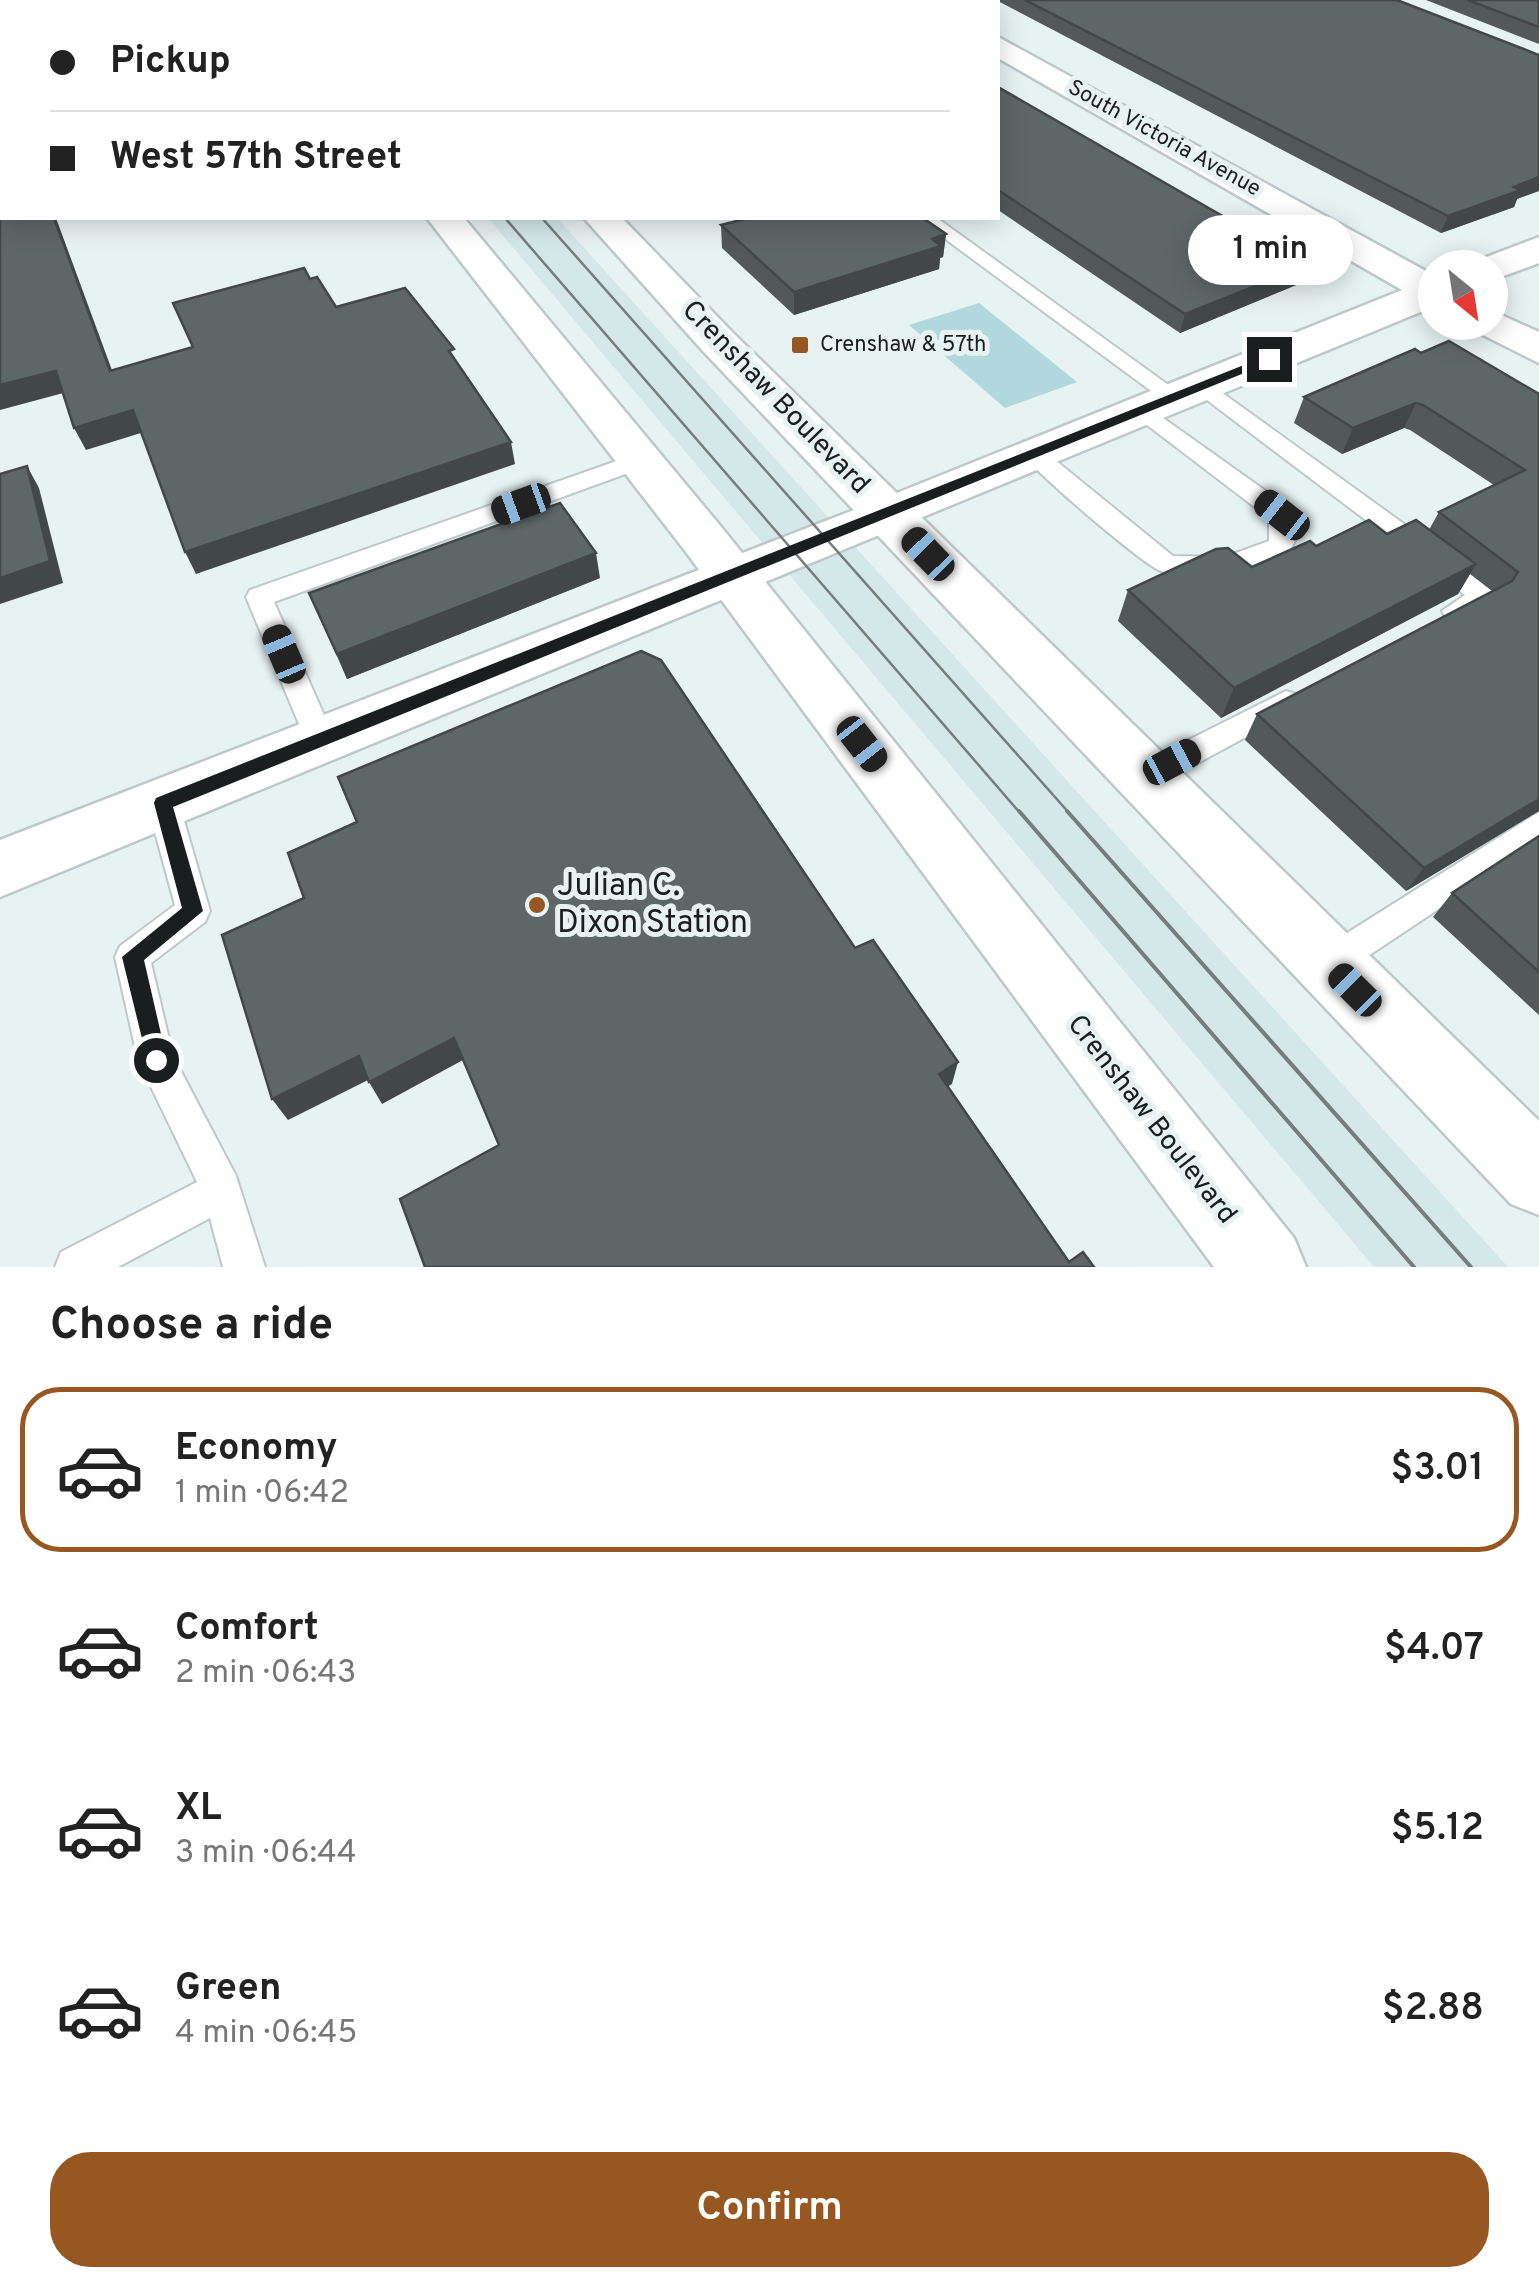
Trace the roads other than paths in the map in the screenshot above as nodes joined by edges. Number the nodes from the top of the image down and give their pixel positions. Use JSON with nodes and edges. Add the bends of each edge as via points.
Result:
{"nodes":[{"id":1,"x":1000,"y":47,"type":"edge"},
{"id":2,"x":447,"y":220,"type":"edge"},
{"id":3,"x":604,"y":220,"type":"edge"},
{"id":4,"x":929,"y":220,"type":"edge"},
{"id":5,"x":1539,"y":250,"type":"edge"},
{"id":6,"x":1508,"y":262,"type":"edge"},
{"id":7,"x":1418,"y":281,"type":"edge"},
{"id":8,"x":1418,"y":298,"type":"edge"},
{"id":9,"x":1508,"y":332,"type":"edge"},
{"id":10,"x":1539,"y":350,"type":"edge"},
{"id":11,"x":1173,"y":398,"type":"junction"},
{"id":12,"x":1036,"y":456,"type":"junction"},
{"id":13,"x":642,"y":460,"type":"junction"},
{"id":14,"x":890,"y":515,"type":"junction"},
{"id":15,"x":733,"y":577,"type":"junction"},
{"id":16,"x":1433,"y":624,"type":"edge"},
{"id":17,"x":1310,"y":688,"type":"edge"},
{"id":18,"x":320,"y":740,"type":"junction"},
{"id":19,"x":1146,"y":776,"type":"junction"},
{"id":20,"x":163,"y":803,"type":"junction"},
{"id":21,"x":1539,"y":825,"type":"edge"},
{"id":22,"x":0,"y":869,"type":"edge"},
{"id":23,"x":1329,"y":963,"type":"junction"},
{"id":24,"x":1539,"y":1176,"type":"edge"},
{"id":25,"x":222,"y":1190,"type":"junction"},
{"id":26,"x":76,"y":1267,"type":"edge"},
{"id":27,"x":244,"y":1267,"type":"edge"},
{"id":28,"x":1265,"y":1267,"type":"edge"}],
"edges":[{"from":1,"to":7,"type":"main road","name":"South Victoria Avenue"},
{"from":2,"to":13,"type":"main road","name":"Crenshaw Boulevard"},
{"from":3,"to":14,"type":"main road","name":"Crenshaw Boulevard"},
{"from":4,"to":11,"type":"lane"},
{"from":5,"to":6,"type":"main road"},
{"from":8,"to":11,"type":"main road"},
{"from":9,"to":10,"type":"main road"},
{"from":11,"to":12,"type":"main road"},
{"from":11,"to":12,"type":"lane","via":[[1282,515],[1282,545],[1269,554],[1221,567],[1165,563]]},
{"from":11,"to":16,"type":"lane","via":[[1485,596]]},
{"from":12,"to":14,"type":"main road"},
{"from":13,"to":15,"type":"main road","name":"Crenshaw Boulevard"},
{"from":13,"to":18,"type":"lane","via":[[260,597]]},
{"from":14,"to":15,"type":"main road"},
{"from":14,"to":19,"type":"main road","name":"Crenshaw Boulevard"},
{"from":15,"to":18,"type":"main road"},
{"from":15,"to":28,"type":"main road","name":"Crenshaw Boulevard"},
{"from":17,"to":19,"type":"lane"},
{"from":18,"to":20,"type":"main road"},
{"from":19,"to":23,"type":"main road","name":"Crenshaw Boulevard"},
{"from":20,"to":22,"type":"main road"},
{"from":20,"to":25,"type":"lane","via":[[193,911],[132,957],[156,1060]]},
{"from":21,"to":23,"type":"lane"},
{"from":23,"to":24,"type":"main road","name":"Crenshaw Boulevard"},
{"from":25,"to":26,"type":"lane"},
{"from":25,"to":27,"type":"lane"}]}
